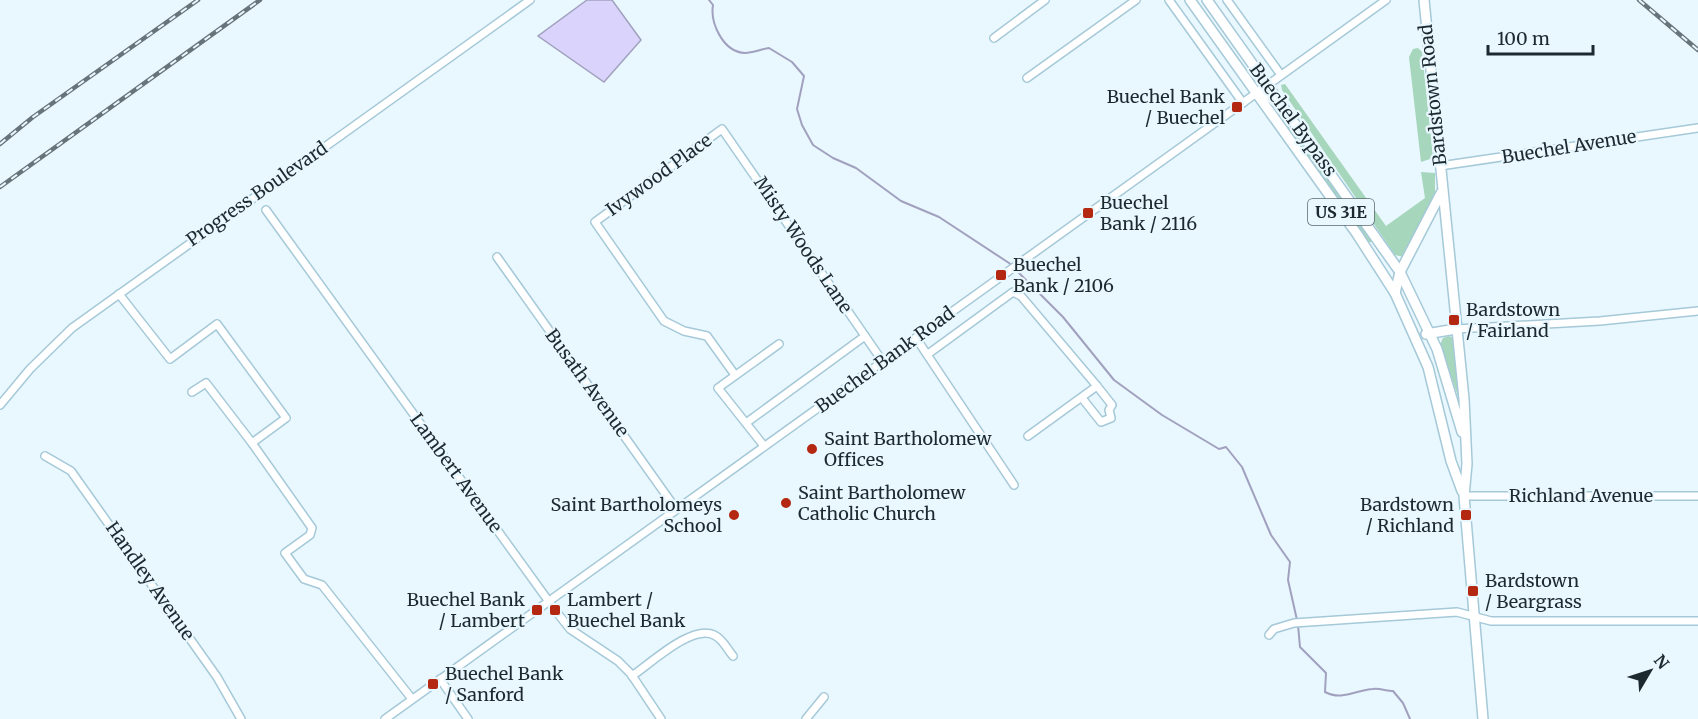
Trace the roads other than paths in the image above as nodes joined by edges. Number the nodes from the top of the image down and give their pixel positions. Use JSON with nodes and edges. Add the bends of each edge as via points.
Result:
{"nodes":[{"id":1,"x":530,"y":0,"type":"edge"},
{"id":2,"x":1045,"y":0,"type":"edge"},
{"id":3,"x":1136,"y":0,"type":"edge"},
{"id":4,"x":1169,"y":0,"type":"edge"},
{"id":5,"x":1190,"y":0,"type":"edge"},
{"id":6,"x":1208,"y":0,"type":"edge"},
{"id":7,"x":1227,"y":0,"type":"edge"},
{"id":8,"x":1386,"y":0,"type":"edge"},
{"id":9,"x":1424,"y":0,"type":"edge"},
{"id":10,"x":993,"y":38,"type":"dead end"},
{"id":11,"x":1281,"y":75,"type":"junction"},
{"id":12,"x":1027,"y":78,"type":"dead end"},
{"id":13,"x":1262,"y":89,"type":"junction"},
{"id":14,"x":1243,"y":103,"type":"junction"},
{"id":15,"x":1698,"y":128,"type":"edge"},
{"id":16,"x":722,"y":129,"type":"joint"},
{"id":17,"x":1440,"y":166,"type":"junction"},
{"id":18,"x":1442,"y":191,"type":"junction"},
{"id":19,"x":266,"y":210,"type":"dead end"},
{"id":20,"x":1380,"y":242,"type":"junction"},
{"id":21,"x":1367,"y":249,"type":"junction"},
{"id":22,"x":497,"y":257,"type":"dead end"},
{"id":23,"x":1400,"y":272,"type":"junction"},
{"id":24,"x":1395,"y":293,"type":"junction"},
{"id":25,"x":119,"y":294,"type":"junction"},
{"id":26,"x":1698,"y":311,"type":"edge"},
{"id":27,"x":1456,"y":329,"type":"junction"},
{"id":28,"x":1430,"y":333,"type":"junction"},
{"id":29,"x":865,"y":336,"type":"junction"},
{"id":30,"x":1416,"y":337,"type":"junction"},
{"id":31,"x":916,"y":338,"type":"junction"},
{"id":32,"x":779,"y":344,"type":"dead end"},
{"id":33,"x":928,"y":354,"type":"junction"},
{"id":34,"x":883,"y":362,"type":"junction"},
{"id":35,"x":735,"y":375,"type":"junction"},
{"id":36,"x":1097,"y":386,"type":"junction"},
{"id":37,"x":192,"y":392,"type":"dead end"},
{"id":38,"x":1082,"y":398,"type":"junction"},
{"id":39,"x":0,"y":405,"type":"edge"},
{"id":40,"x":746,"y":423,"type":"junction"},
{"id":41,"x":1028,"y":436,"type":"dead end"},
{"id":42,"x":1464,"y":437,"type":"junction"},
{"id":43,"x":252,"y":442,"type":"junction"},
{"id":44,"x":764,"y":446,"type":"junction"},
{"id":45,"x":45,"y":456,"type":"dead end"},
{"id":46,"x":1466,"y":458,"type":"junction"},
{"id":47,"x":1451,"y":461,"type":"junction"},
{"id":48,"x":1014,"y":485,"type":"dead end"},
{"id":49,"x":1464,"y":496,"type":"junction"},
{"id":50,"x":1698,"y":496,"type":"edge"},
{"id":51,"x":676,"y":508,"type":"junction"},
{"id":52,"x":549,"y":601,"type":"junction"},
{"id":53,"x":1474,"y":617,"type":"junction"},
{"id":54,"x":1698,"y":621,"type":"edge"},
{"id":55,"x":1269,"y":635,"type":"dead end"},
{"id":56,"x":733,"y":656,"type":"dead end"},
{"id":57,"x":632,"y":676,"type":"junction"},
{"id":58,"x":440,"y":679,"type":"junction"},
{"id":59,"x":824,"y":697,"type":"dead end"},
{"id":60,"x":412,"y":699,"type":"junction"},
{"id":61,"x":241,"y":719,"type":"edge"},
{"id":62,"x":385,"y":719,"type":"edge"},
{"id":63,"x":468,"y":719,"type":"edge"},
{"id":64,"x":661,"y":719,"type":"edge"},
{"id":65,"x":806,"y":719,"type":"edge"},
{"id":66,"x":1483,"y":719,"type":"edge"}],
"edges":[{"from":1,"to":25,"type":"street","name":"Progress Boulevard"},
{"from":2,"to":10,"type":"street"},
{"from":3,"to":12,"type":"street"},
{"from":4,"to":14,"type":"street"},
{"from":5,"to":13,"type":"main road","name":"Buechel Bypass","number":"US 31E"},
{"from":6,"to":13,"type":"main road","name":"Buechel Bypass","number":"US 31E"},
{"from":7,"to":11,"type":"street"},
{"from":8,"to":11,"type":"street","name":"Buechel Bank Road"},
{"from":9,"to":17,"type":"main road","name":"Bardstown Road"},
{"from":11,"to":13,"type":"street","name":"Buechel Bank Road"},
{"from":13,"to":14,"type":"street","name":"Buechel Bank Road"},
{"from":13,"to":20,"type":"main road","name":"Buechel Bypass","number":"US 31E","via":[[1321,159]]},
{"from":13,"to":21,"type":"main road","name":"Buechel Bypass","number":"US 31E"},
{"from":14,"to":31,"type":"street","name":"Buechel Bank Road"},
{"from":15,"to":17,"type":"street","name":"Buechel Avenue"},
{"from":16,"to":29,"type":"street","name":"Misty Woods Lane"},
{"from":16,"to":35,"type":"street","name":"Ivywood Place","via":[[595,222],[664,321],[706,336]]},
{"from":17,"to":18,"type":"main road","name":"Bardstown Road"},
{"from":18,"to":23,"type":"main road","name":"Bardstown Road"},
{"from":18,"to":27,"type":"main road","name":"Bardstown Road"},
{"from":19,"to":52,"type":"street","name":"Lambert Avenue"},
{"from":20,"to":21,"type":"street"},
{"from":20,"to":23,"type":"main road","name":"Buechel Bypass","number":"US 31E"},
{"from":21,"to":24,"type":"main road","name":"Buechel Bypass","number":"US 31E"},
{"from":22,"to":51,"type":"street","name":"Busath Avenue"},
{"from":23,"to":24,"type":"main road","name":"Bardstown Road"},
{"from":23,"to":28,"type":"main road","name":"Buechel Bypass","number":"US 31E"},
{"from":24,"to":30,"type":"main road","name":"Buechel Bypass","number":"US 31E"},
{"from":25,"to":39,"type":"street","name":"Progress Boulevard","via":[[51,347]]},
{"from":25,"to":43,"type":"street","via":[[170,359],[217,324],[286,418]]},
{"from":26,"to":27,"type":"street"},
{"from":27,"to":28,"type":"main road"},
{"from":27,"to":42,"type":"main road","name":"Bardstown Road"},
{"from":28,"to":30,"type":"main road"},
{"from":28,"to":42,"type":"main road","name":"Buechel Bypass","number":"US 31E"},
{"from":29,"to":34,"type":"street","name":"Misty Woods Lane"},
{"from":29,"to":40,"type":"street"},
{"from":30,"to":47,"type":"main road","name":"Bardstown Road","number":"US 31E","via":[[1434,387]]},
{"from":31,"to":33,"type":"street"},
{"from":31,"to":34,"type":"street","name":"Buechel Bank Road"},
{"from":32,"to":35,"type":"street"},
{"from":33,"to":36,"type":"street","via":[[1013,292],[1021,296]]},
{"from":33,"to":48,"type":"street"},
{"from":34,"to":44,"type":"street","name":"Buechel Bank Road"},
{"from":35,"to":40,"type":"street","via":[[718,388]]},
{"from":36,"to":38,"type":"street"},
{"from":36,"to":38,"type":"street","via":[[1112,405],[1111,418],[1101,423]]},
{"from":37,"to":43,"type":"street","via":[[206,383]]},
{"from":38,"to":41,"type":"street"},
{"from":40,"to":44,"type":"street"},
{"from":42,"to":46,"type":"main road","name":"Bardstown Road","number":"US 31E"},
{"from":43,"to":60,"type":"street","via":[[312,528],[310,535],[285,553],[304,579],[322,585]]},
{"from":44,"to":51,"type":"street","name":"Buechel Bank Road"},
{"from":45,"to":61,"type":"street","name":"Handley Avenue","via":[[71,471],[211,668]]},
{"from":46,"to":47,"type":"main road"},
{"from":46,"to":49,"type":"main road","name":"Bardstown Road","number":"US 31E"},
{"from":47,"to":49,"type":"main road","name":"Bardstown Road","number":"US 31E"},
{"from":49,"to":50,"type":"street","name":"Richland Avenue"},
{"from":49,"to":53,"type":"main road","name":"Bardstown Road","number":"US 31E"},
{"from":51,"to":52,"type":"street","name":"Buechel Bank Road"},
{"from":52,"to":57,"type":"street","name":"Lambert Avenue","via":[[570,629],[610,654]]},
{"from":52,"to":58,"type":"street","name":"Buechel Bank Road"},
{"from":53,"to":54,"type":"street","via":[[1491,621]]},
{"from":53,"to":55,"type":"street","via":[[1457,612],[1294,623]]},
{"from":53,"to":66,"type":"main road","name":"Bardstown Road","number":"US 31E"},
{"from":56,"to":57,"type":"street","via":[[716,636],[699,633]]},
{"from":57,"to":64,"type":"street","name":"Lambert Avenue"},
{"from":58,"to":60,"type":"street","name":"Buechel Bank Road"},
{"from":58,"to":63,"type":"street"},
{"from":59,"to":65,"type":"street"},
{"from":60,"to":62,"type":"street","name":"Buechel Bank Road"}]}
